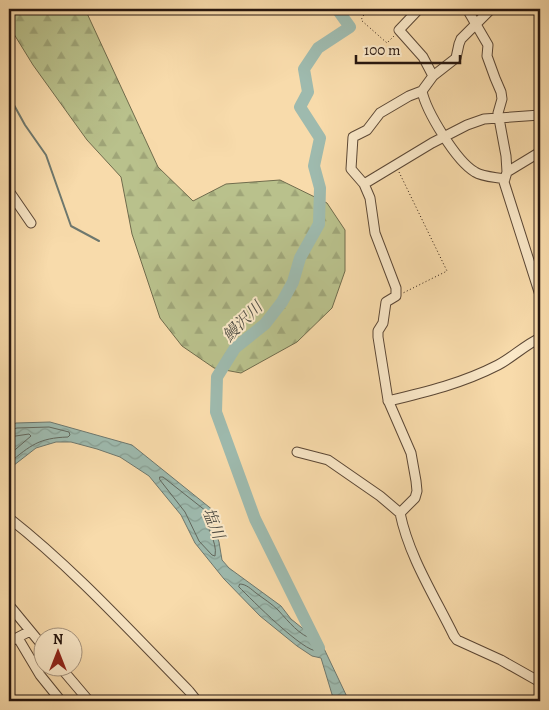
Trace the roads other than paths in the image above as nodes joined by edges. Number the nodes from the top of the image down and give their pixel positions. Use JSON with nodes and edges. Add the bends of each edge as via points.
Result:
{"nodes":[{"id":1,"x":220,"y":9,"type":"edge"},
{"id":2,"x":231,"y":9,"type":"edge"},
{"id":3,"x":419,"y":9,"type":"edge"},
{"id":4,"x":467,"y":9,"type":"edge"},
{"id":5,"x":491,"y":9,"type":"edge"},
{"id":6,"x":476,"y":25,"type":"junction"},
{"id":7,"x":433,"y":76,"type":"junction"},
{"id":8,"x":422,"y":90,"type":"junction"},
{"id":9,"x":540,"y":115,"type":"edge"},
{"id":10,"x":499,"y":118,"type":"junction"},
{"id":11,"x":445,"y":136,"type":"junction"},
{"id":12,"x":540,"y":152,"type":"edge"},
{"id":13,"x":506,"y":175,"type":"junction"},
{"id":14,"x":364,"y":184,"type":"junction"},
{"id":15,"x":9,"y":191,"type":"edge"},
{"id":16,"x":31,"y":223,"type":"dead end"},
{"id":17,"x":540,"y":295,"type":"edge"},
{"id":18,"x":540,"y":338,"type":"edge"},
{"id":19,"x":388,"y":401,"type":"junction"},
{"id":20,"x":296,"y":452,"type":"dead end"},
{"id":21,"x":400,"y":513,"type":"junction"},
{"id":22,"x":9,"y":518,"type":"edge"},
{"id":23,"x":9,"y":604,"type":"edge"},
{"id":24,"x":30,"y":631,"type":"junction"},
{"id":25,"x":32,"y":633,"type":"edge"},
{"id":26,"x":18,"y":638,"type":"junction"},
{"id":27,"x":9,"y":642,"type":"edge"},
{"id":28,"x":32,"y":661,"type":"edge"},
{"id":29,"x":42,"y":678,"type":"edge"},
{"id":30,"x":43,"y":678,"type":"edge"},
{"id":31,"x":69,"y":678,"type":"edge"},
{"id":32,"x":540,"y":682,"type":"edge"},
{"id":33,"x":53,"y":701,"type":"edge"},
{"id":34,"x":61,"y":701,"type":"edge"},
{"id":35,"x":89,"y":701,"type":"edge"},
{"id":36,"x":197,"y":701,"type":"edge"}],
"edges":[{"from":1,"to":2,"type":"street"},
{"from":3,"to":7,"type":"street","via":[[399,30],[423,57]]},
{"from":4,"to":6,"type":"street"},
{"from":5,"to":6,"type":"street"},
{"from":6,"to":7,"type":"street","via":[[459,44],[456,58]]},
{"from":6,"to":10,"type":"street","via":[[488,45],[487,56],[501,92]]},
{"from":7,"to":8,"type":"street"},
{"from":8,"to":11,"type":"street","via":[[429,111]]},
{"from":8,"to":14,"type":"street","via":[[380,113],[367,130],[353,137],[350,169]]},
{"from":9,"to":10,"type":"street"},
{"from":10,"to":11,"type":"street","via":[[484,119]]},
{"from":10,"to":13,"type":"street"},
{"from":11,"to":13,"type":"street","via":[[460,160],[475,172]]},
{"from":11,"to":14,"type":"street"},
{"from":12,"to":13,"type":"street"},
{"from":13,"to":17,"type":"street","via":[[504,182]]},
{"from":14,"to":19,"type":"street","via":[[372,206],[375,233],[396,288],[396,296],[386,302],[383,323],[378,331]]},
{"from":15,"to":16,"type":"street"},
{"from":18,"to":19,"type":"street","via":[[501,364],[479,374],[435,391]]},
{"from":19,"to":21,"type":"street","via":[[411,453],[416,481],[415,498]]},
{"from":20,"to":21,"type":"street","via":[[328,460]]},
{"from":21,"to":32,"type":"street","via":[[418,564],[457,640]]},
{"from":22,"to":36,"type":"street","via":[[81,582]]},
{"from":23,"to":24,"type":"street"},
{"from":24,"to":25,"type":"street"},
{"from":24,"to":26,"type":"street"},
{"from":26,"to":27,"type":"street"},
{"from":26,"to":28,"type":"street"},
{"from":29,"to":33,"type":"street"},
{"from":30,"to":34,"type":"street"},
{"from":31,"to":35,"type":"street"}]}
